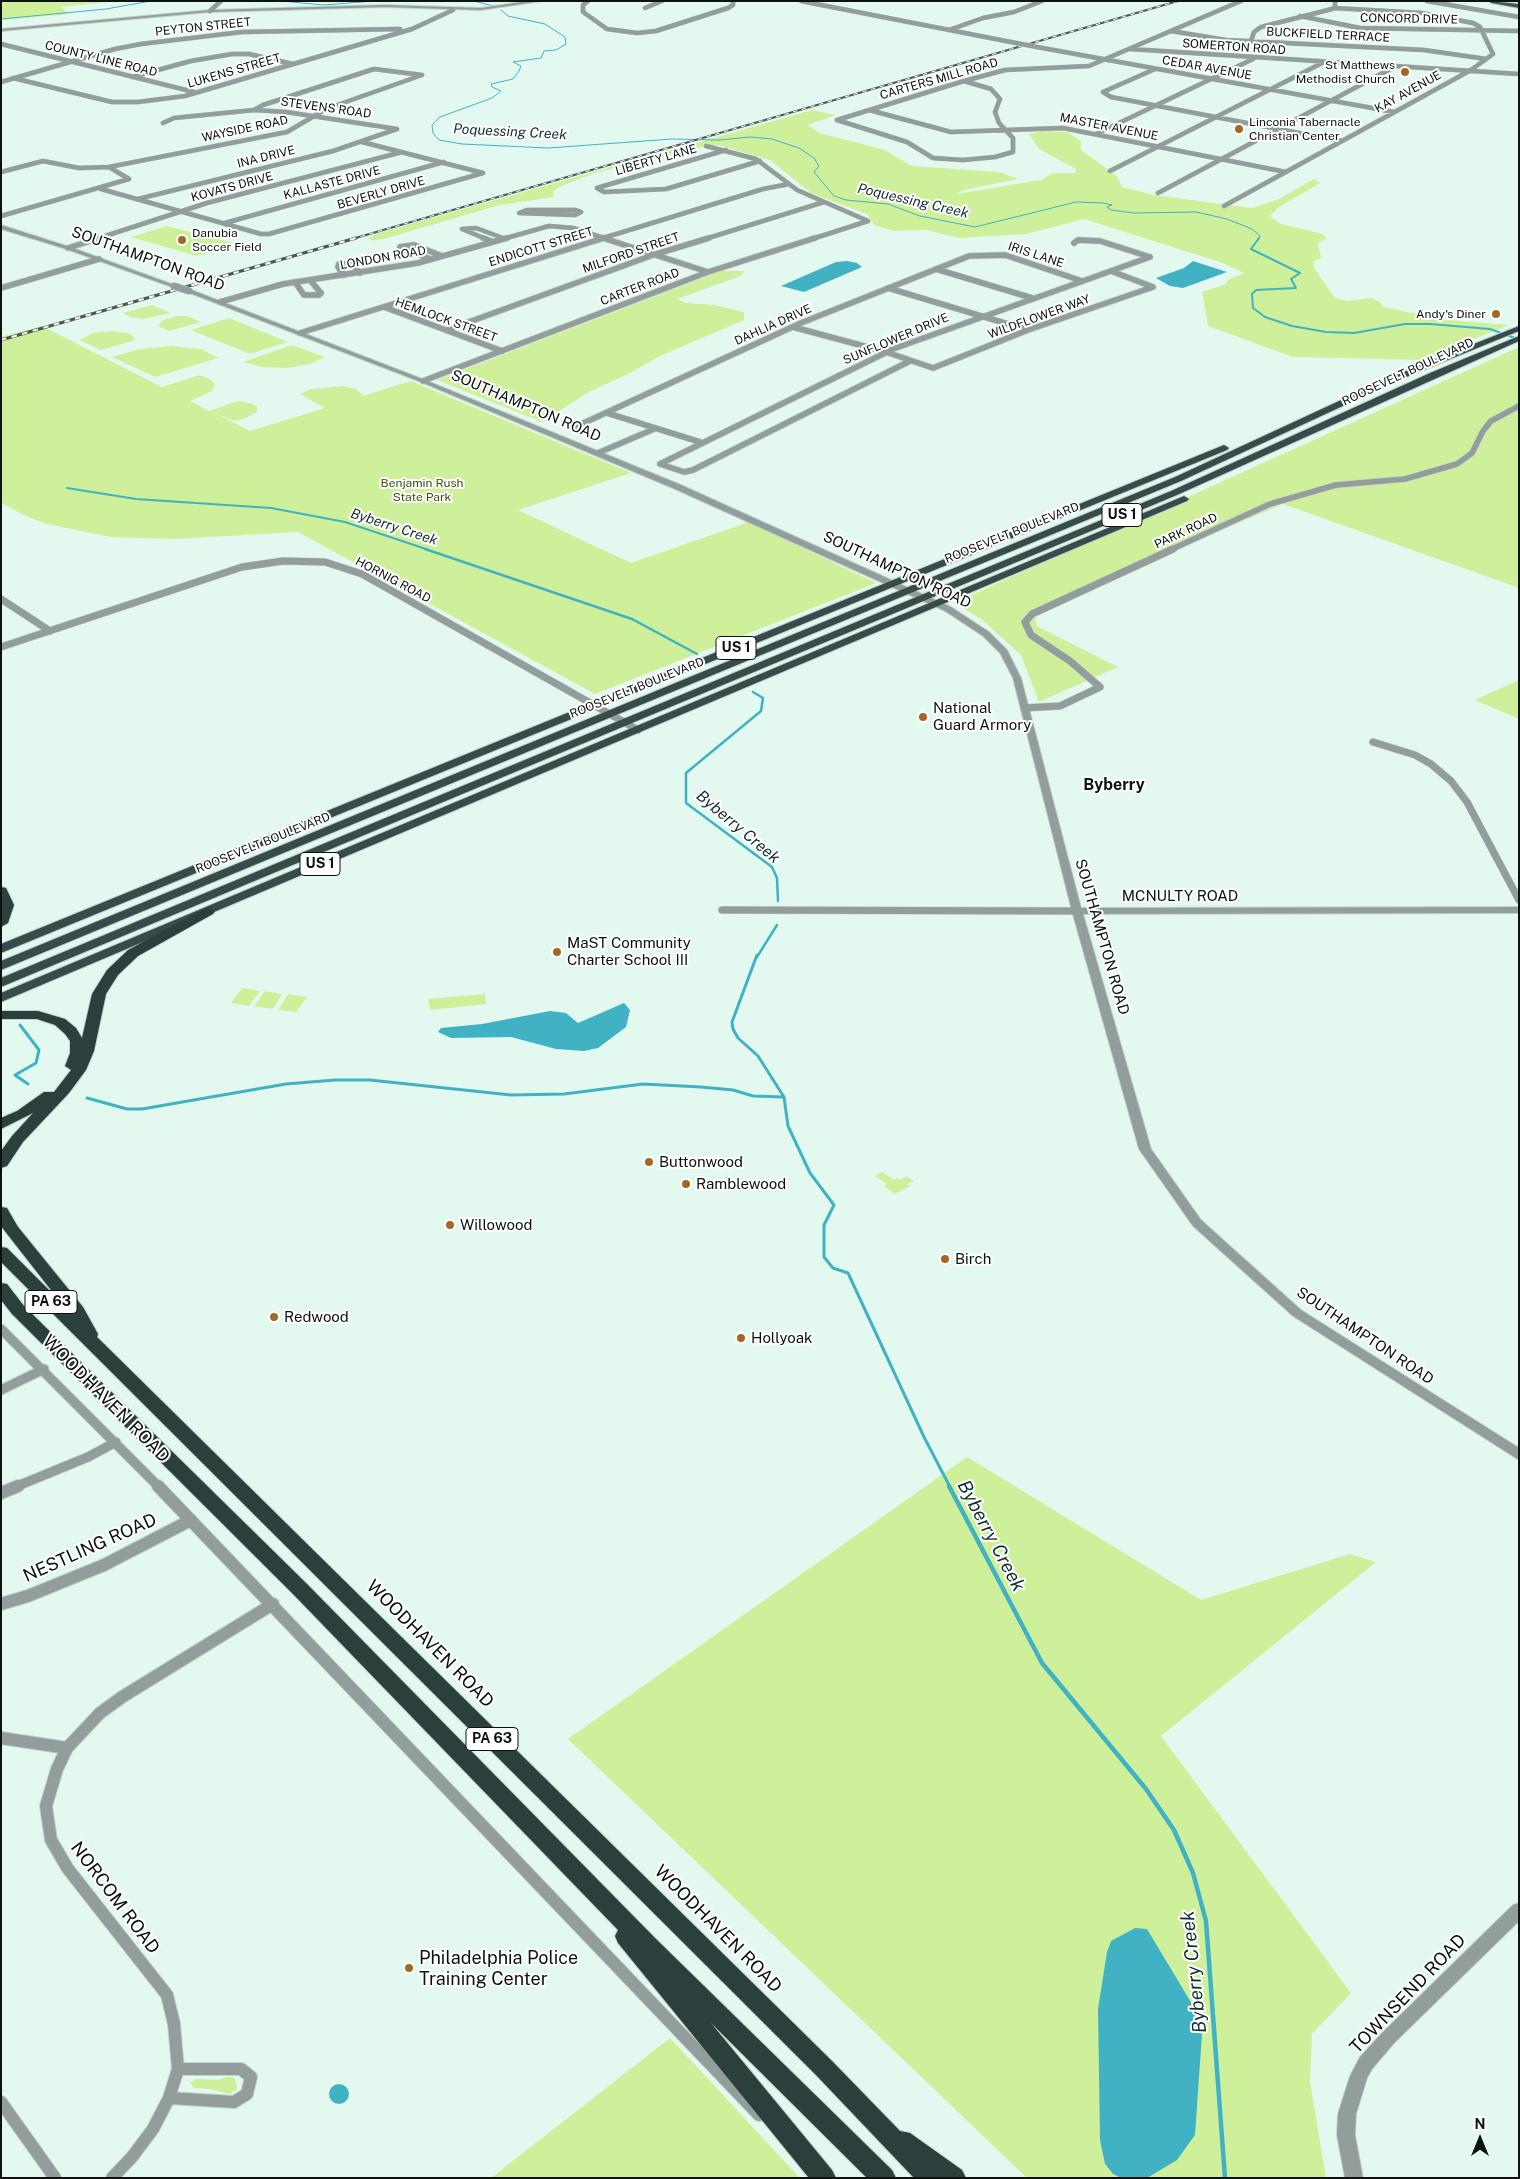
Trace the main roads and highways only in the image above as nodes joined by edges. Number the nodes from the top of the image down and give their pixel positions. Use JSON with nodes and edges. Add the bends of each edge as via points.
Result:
{"nodes":[{"id":1,"x":1491,"y":1,"type":"edge"},
{"id":2,"x":1503,"y":1,"type":"edge"},
{"id":3,"x":1517,"y":4,"type":"edge"},
{"id":4,"x":1519,"y":328,"type":"edge"},
{"id":5,"x":1519,"y":338,"type":"edge"},
{"id":6,"x":1364,"y":393,"type":"junction"},
{"id":7,"x":1318,"y":429,"type":"junction"},
{"id":8,"x":744,"y":659,"type":"junction"},
{"id":9,"x":761,"y":666,"type":"junction"},
{"id":10,"x":650,"y":683,"type":"junction"},
{"id":11,"x":706,"y":701,"type":"junction"},
{"id":12,"x":610,"y":714,"type":"joint"},
{"id":13,"x":1,"y":891,"type":"edge"},
{"id":14,"x":208,"y":911,"type":"junction"},
{"id":15,"x":1,"y":922,"type":"edge"},
{"id":16,"x":1,"y":949,"type":"edge"},
{"id":17,"x":1,"y":966,"type":"edge"},
{"id":18,"x":74,"y":968,"type":"junction"},
{"id":19,"x":1,"y":983,"type":"edge"},
{"id":20,"x":1,"y":988,"type":"edge"},
{"id":21,"x":1,"y":998,"type":"edge"},
{"id":22,"x":1,"y":1015,"type":"edge"},
{"id":23,"x":1,"y":1124,"type":"edge"},
{"id":24,"x":1,"y":1163,"type":"edge"},
{"id":25,"x":1,"y":1212,"type":"edge"},
{"id":26,"x":1,"y":1252,"type":"edge"},
{"id":27,"x":1,"y":1288,"type":"edge"},
{"id":28,"x":1,"y":1298,"type":"edge"},
{"id":29,"x":18,"y":1310,"type":"junction"},
{"id":30,"x":101,"y":1352,"type":"junction"},
{"id":31,"x":565,"y":1861,"type":"junction"},
{"id":32,"x":882,"y":2128,"type":"junction"},
{"id":33,"x":824,"y":2178,"type":"edge"},
{"id":34,"x":884,"y":2178,"type":"edge"},
{"id":35,"x":930,"y":2178,"type":"edge"},
{"id":36,"x":954,"y":2178,"type":"edge"}],
"edges":[{"from":1,"to":3,"type":"main road"},
{"from":2,"to":3,"type":"main road"},
{"from":4,"to":6,"type":"highway","name":"ROOSEVELT BOULEVARD","number":"US 1"},
{"from":5,"to":7,"type":"highway","name":"ROOSEVELT BOULEVARD","number":"US 1"},
{"from":6,"to":8,"type":"highway","name":"ROOSEVELT BOULEVARD","number":"US 1","via":[[1178,479]]},
{"from":6,"to":10,"type":"highway","name":"ROOSEVELT BOULEVARD","number":"US 1"},
{"from":7,"to":9,"type":"highway","name":"ROOSEVELT BOULEVARD","number":"US 1"},
{"from":7,"to":11,"type":"highway","name":"ROOSEVELT BOULEVARD","number":"US 1","via":[[1275,455],[1183,499]]},
{"from":8,"to":10,"type":"highway"},
{"from":8,"to":12,"type":"highway","name":"ROOSEVELT BOULEVARD","number":"US 1"},
{"from":9,"to":11,"type":"highway"},
{"from":9,"to":19,"type":"highway","name":"ROOSEVELT BOULEVARD","number":"US 1"},
{"from":10,"to":16,"type":"highway","name":"ROOSEVELT BOULEVARD","number":"US 1"},
{"from":11,"to":14,"type":"highway","name":"ROOSEVELT BOULEVARD","number":"US 1"},
{"from":12,"to":17,"type":"highway","name":"ROOSEVELT BOULEVARD","number":"US 1"},
{"from":13,"to":15,"type":"highway","via":[[7,905]]},
{"from":14,"to":18,"type":"highway","name":"ROOSEVELT BOULEVARD","number":"US 1"},
{"from":14,"to":24,"type":"highway","via":[[143,948],[112,973],[100,994],[87,1051],[79,1070],[17,1139]]},
{"from":18,"to":20,"type":"highway"},
{"from":18,"to":21,"type":"highway","name":"ROOSEVELT BOULEVARD","number":"US 1"},
{"from":22,"to":23,"type":"highway","via":[[53,1019],[71,1031],[77,1047],[71,1069],[56,1088],[35,1106]]},
{"from":25,"to":30,"type":"highway","via":[[77,1311]]},
{"from":26,"to":30,"type":"highway","name":"WOODHAVEN ROAD","number":"PA 63"},
{"from":27,"to":29,"type":"highway","name":"WOODHAVEN ROAD"},
{"from":28,"to":29,"type":"highway","number":"PA 63"},
{"from":29,"to":31,"type":"highway","name":"WOODHAVEN ROAD","number":"PA 63","via":[[300,1589]]},
{"from":30,"to":32,"type":"highway","name":"WOODHAVEN ROAD","number":"PA 63"},
{"from":31,"to":33,"type":"highway"},
{"from":31,"to":34,"type":"highway","name":"WOODHAVEN ROAD","number":"PA 63"},
{"from":32,"to":35,"type":"highway","name":"WOODHAVEN ROAD","number":"PA 63"},
{"from":32,"to":36,"type":"highway"}]}
